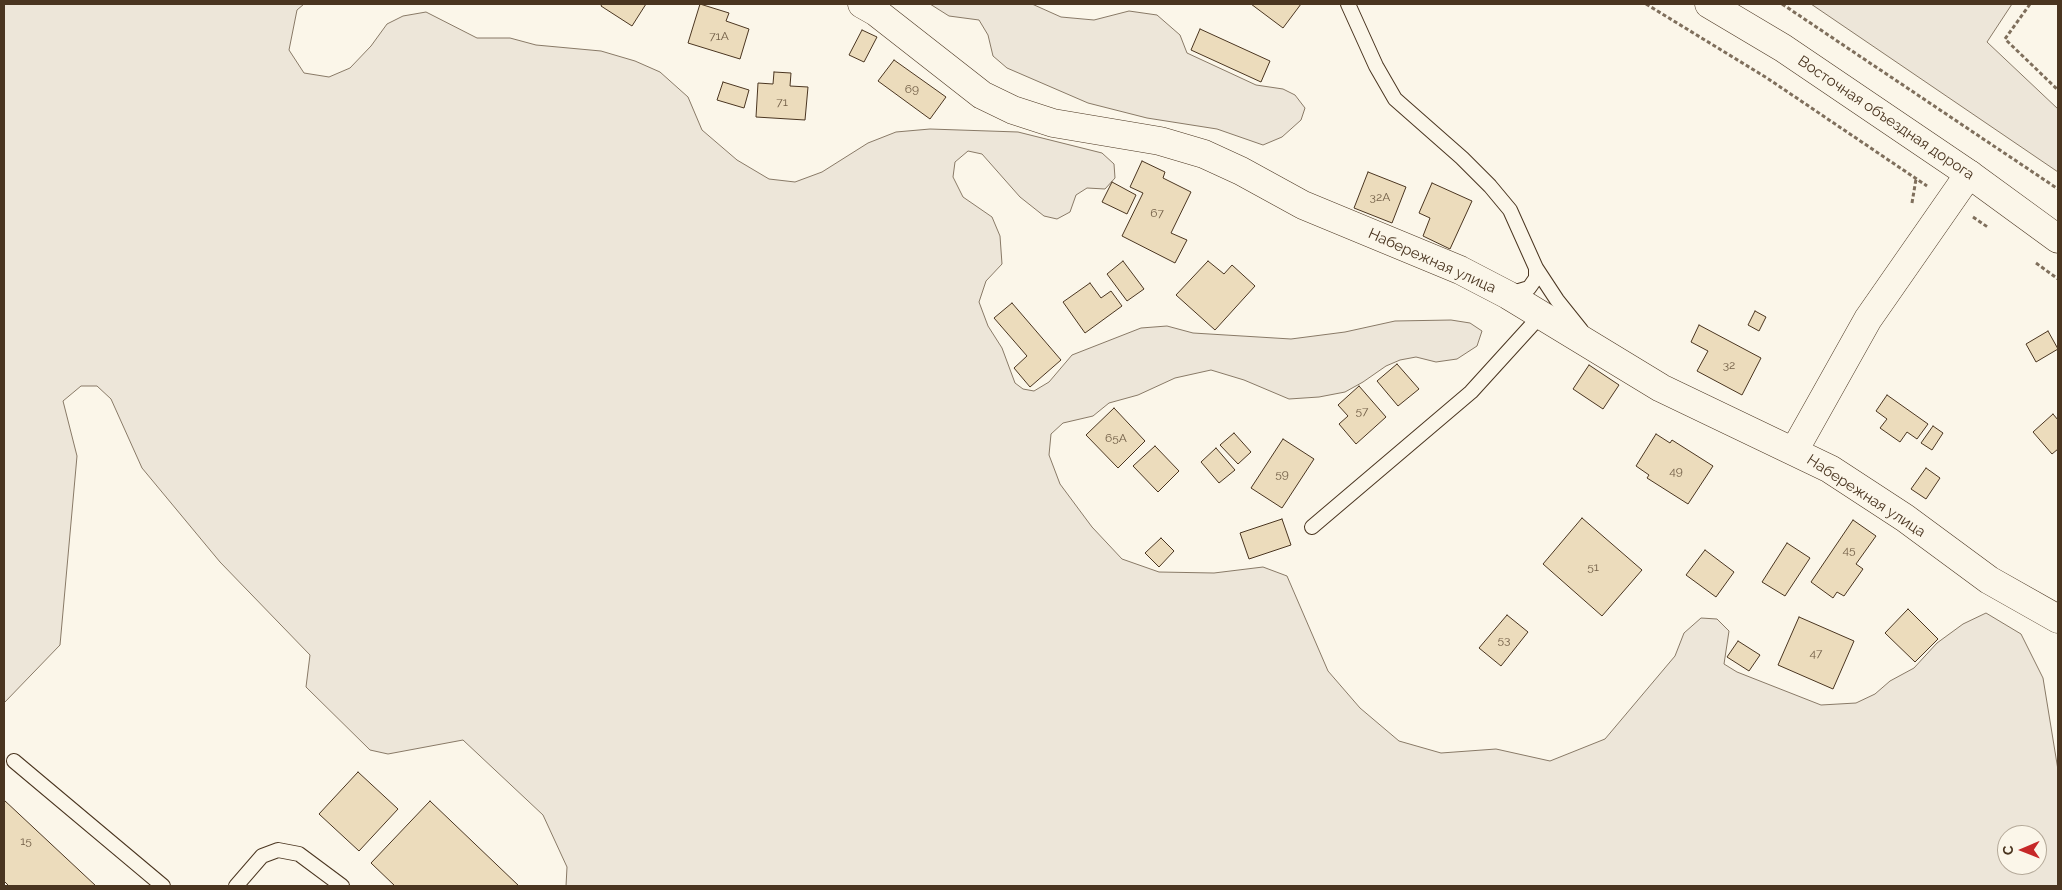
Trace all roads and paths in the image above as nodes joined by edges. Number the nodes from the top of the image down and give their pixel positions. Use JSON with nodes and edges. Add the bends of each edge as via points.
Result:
{"nodes":[{"id":1,"x":862,"y":4,"type":"edge"},
{"id":2,"x":1348,"y":4,"type":"edge"},
{"id":3,"x":1646,"y":4,"type":"edge"},
{"id":4,"x":1709,"y":4,"type":"edge"},
{"id":5,"x":1782,"y":4,"type":"edge"},
{"id":6,"x":2030,"y":4,"type":"edge"},
{"id":7,"x":2058,"y":90,"type":"edge"},
{"id":8,"x":1969,"y":174,"type":"junction"},
{"id":9,"x":2058,"y":189,"type":"edge"},
{"id":10,"x":1949,"y":201,"type":"junction"},
{"id":11,"x":1996,"y":233,"type":"dead end"},
{"id":12,"x":2058,"y":238,"type":"edge"},
{"id":13,"x":2030,"y":258,"type":"dead end"},
{"id":14,"x":1536,"y":268,"type":"junction"},
{"id":15,"x":2058,"y":279,"type":"edge"},
{"id":16,"x":1508,"y":295,"type":"junction"},
{"id":17,"x":1542,"y":315,"type":"junction"},
{"id":18,"x":1593,"y":346,"type":"junction"},
{"id":19,"x":1794,"y":451,"type":"junction"},
{"id":20,"x":1312,"y":527,"type":"dead end"},
{"id":21,"x":2058,"y":619,"type":"edge"},
{"id":22,"x":14,"y":761,"type":"dead end"},
{"id":23,"x":162,"y":886,"type":"edge"},
{"id":24,"x":236,"y":886,"type":"edge"},
{"id":25,"x":342,"y":886,"type":"edge"}],
"edges":[{"from":1,"to":16,"type":"street","name":"Набережная улица","via":[[982,95],[1013,110],[1053,122],[1160,141],[1204,154],[1303,205],[1460,270]]},
{"from":2,"to":14,"type":"lane","via":[[1395,99],[1490,186],[1510,210]]},
{"from":3,"to":10,"type":"path","via":[[1767,78]]},
{"from":4,"to":8,"type":"street","name":"Восточная объездная дорога","via":[[1783,48]]},
{"from":5,"to":9,"type":"path"},
{"from":6,"to":7,"type":"path","via":[[2005,39]]},
{"from":8,"to":10,"type":"street"},
{"from":8,"to":12,"type":"street","name":"Восточная объездная дорога"},
{"from":10,"to":11,"type":"path"},
{"from":10,"to":19,"type":"street","via":[[1868,319]]},
{"from":13,"to":15,"type":"path"},
{"from":14,"to":16,"type":"lane","via":[[1536,278],[1529,288]]},
{"from":14,"to":18,"type":"lane"},
{"from":16,"to":17,"type":"street","name":"Набережная улица"},
{"from":17,"to":18,"type":"street","name":"Набережная улица"},
{"from":17,"to":20,"type":"lane","via":[[1471,392]]},
{"from":18,"to":19,"type":"street","name":"Набережная улица","via":[[1661,388]]},
{"from":19,"to":21,"type":"street","name":"Набережная улица","via":[[1830,469],[1905,518],[1989,580]]},
{"from":22,"to":23,"type":"lane"},
{"from":24,"to":25,"type":"lane","via":[[262,856],[278,850],[299,854]]}]}
